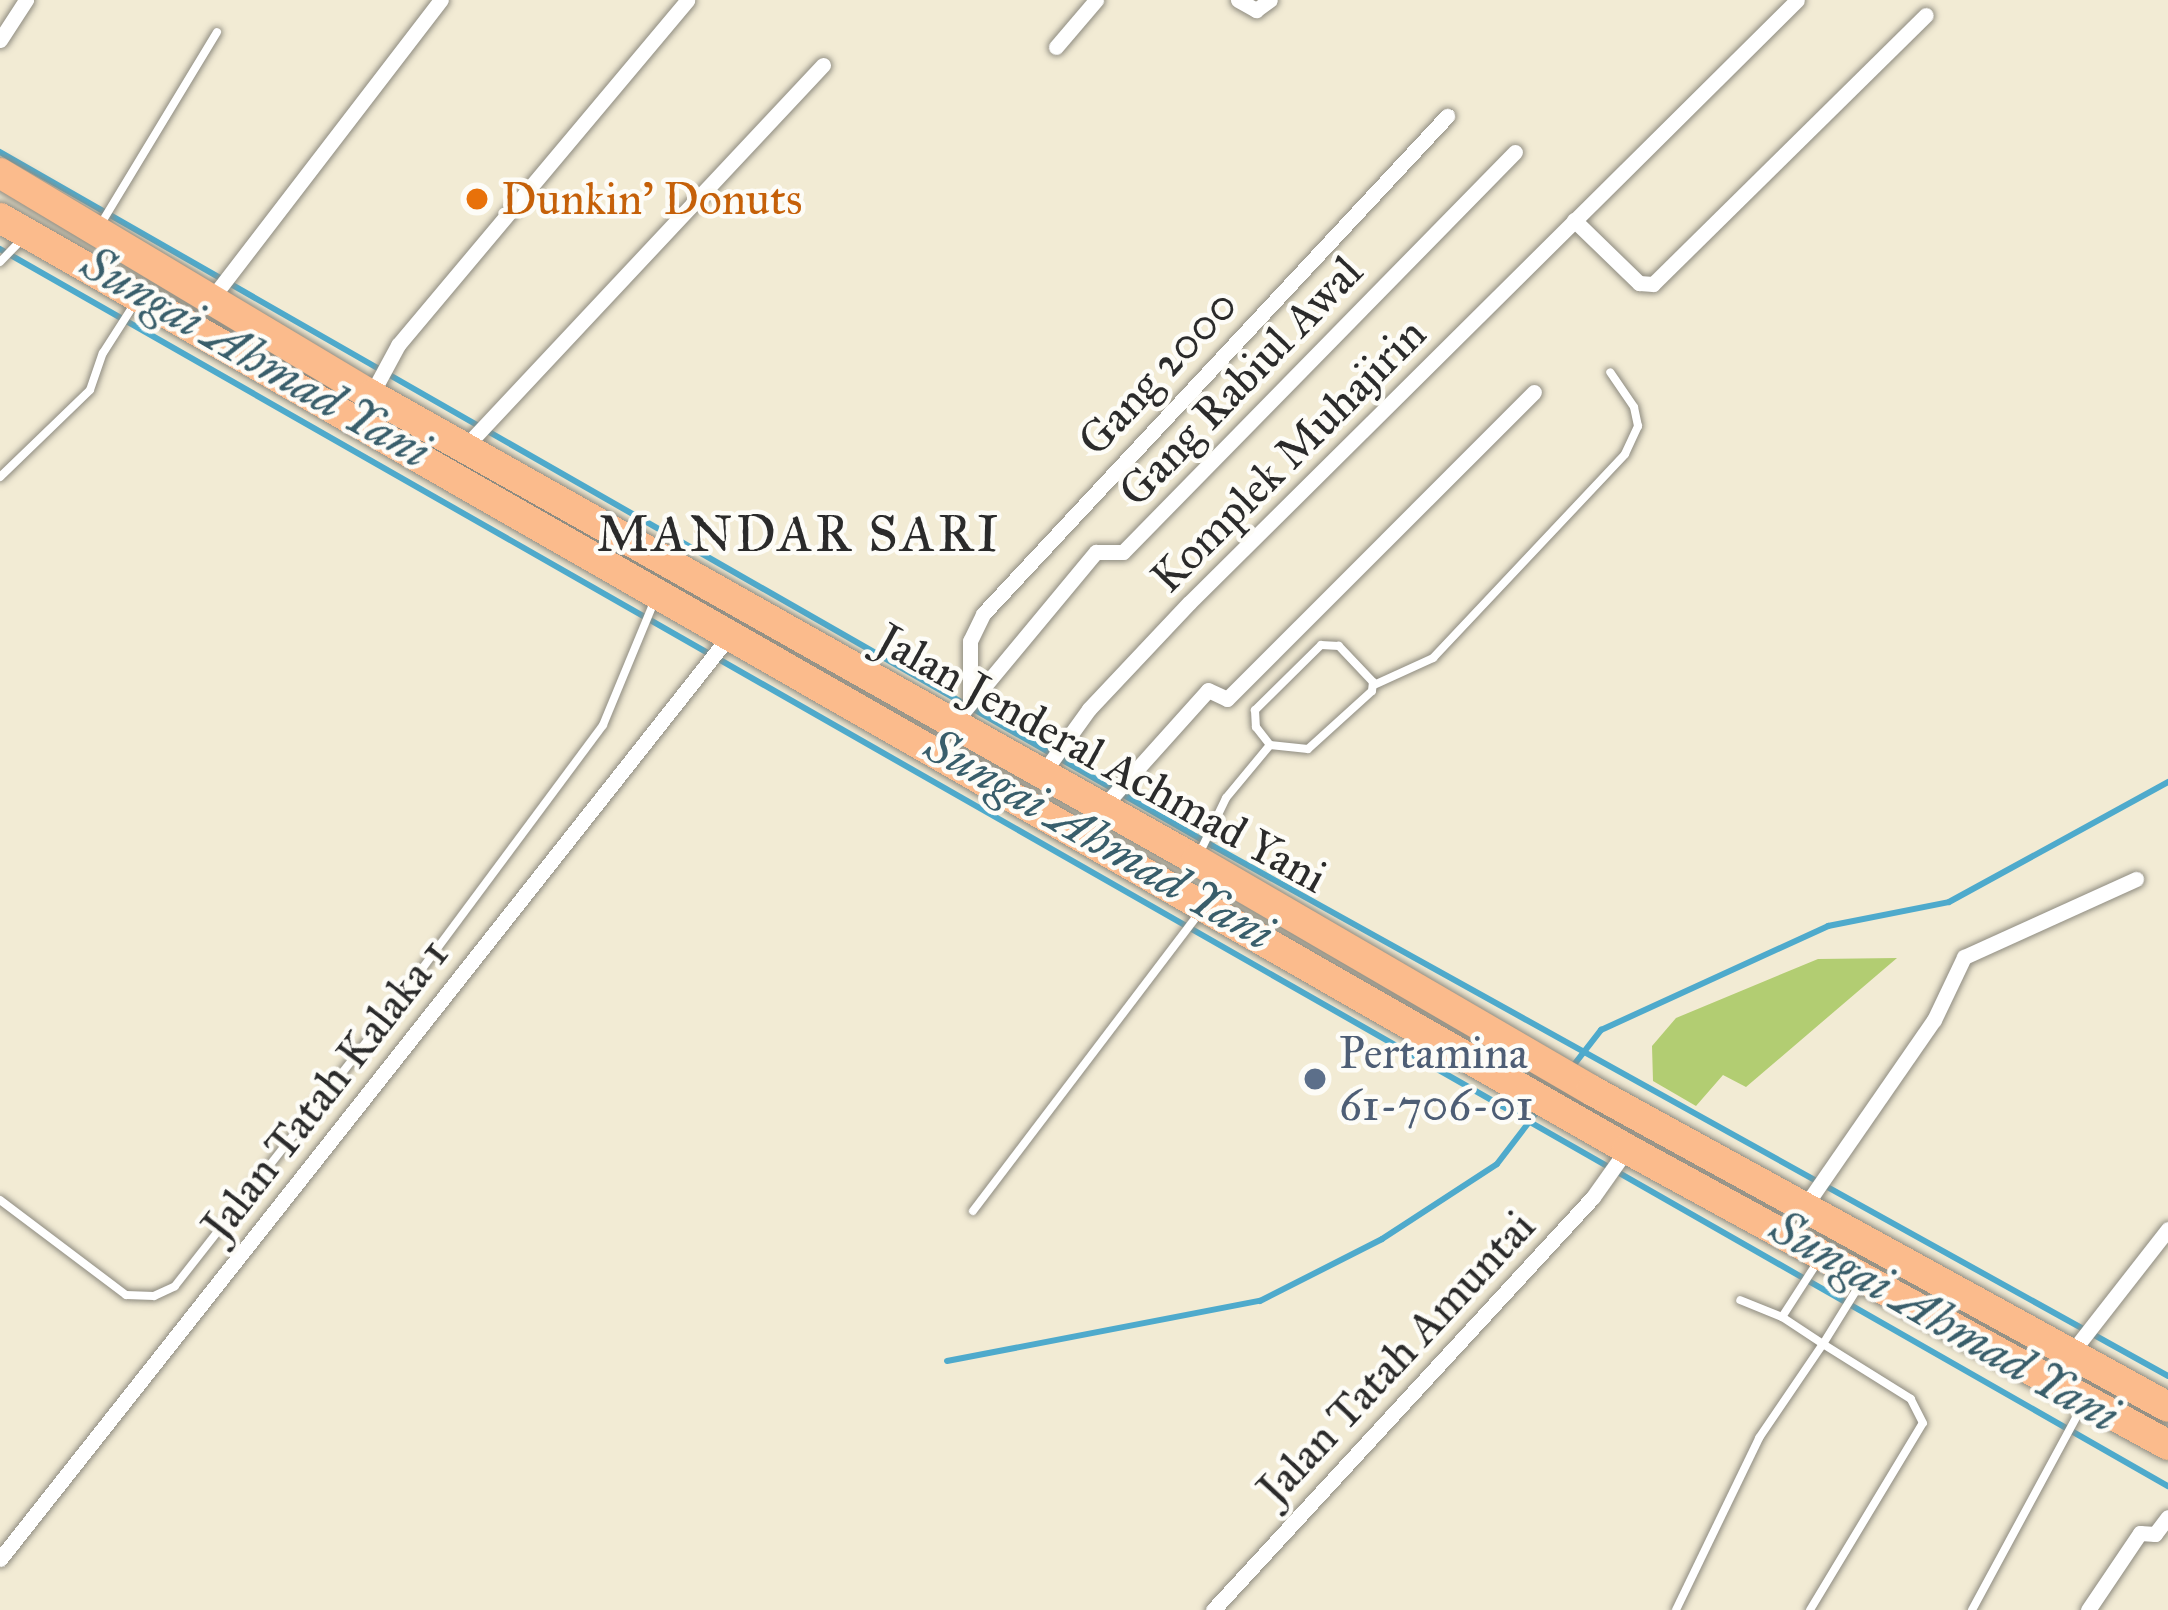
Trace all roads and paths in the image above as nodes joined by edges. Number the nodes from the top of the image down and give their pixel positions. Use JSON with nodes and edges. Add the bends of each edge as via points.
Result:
{"nodes":[{"id":1,"x":26,"y":0,"type":"edge"},
{"id":2,"x":441,"y":0,"type":"edge"},
{"id":3,"x":687,"y":0,"type":"edge"},
{"id":4,"x":1096,"y":0,"type":"edge"},
{"id":5,"x":1238,"y":0,"type":"edge"},
{"id":6,"x":1270,"y":0,"type":"edge"},
{"id":7,"x":1797,"y":0,"type":"edge"},
{"id":8,"x":1926,"y":15,"type":"dead end"},
{"id":9,"x":217,"y":32,"type":"dead end"},
{"id":10,"x":0,"y":40,"type":"edge"},
{"id":11,"x":1056,"y":46,"type":"dead end"},
{"id":12,"x":823,"y":65,"type":"dead end"},
{"id":13,"x":1447,"y":116,"type":"dead end"},
{"id":14,"x":1514,"y":152,"type":"dead end"},
{"id":15,"x":0,"y":173,"type":"edge"},
{"id":16,"x":1574,"y":220,"type":"junction"},
{"id":17,"x":14,"y":226,"type":"edge"},
{"id":18,"x":98,"y":228,"type":"junction"},
{"id":19,"x":0,"y":262,"type":"edge"},
{"id":20,"x":138,"y":298,"type":"junction"},
{"id":21,"x":212,"y":298,"type":"junction"},
{"id":22,"x":243,"y":317,"type":"junction"},
{"id":23,"x":225,"y":348,"type":"junction"},
{"id":24,"x":1610,"y":372,"type":"dead end"},
{"id":25,"x":1534,"y":392,"type":"dead end"},
{"id":26,"x":371,"y":395,"type":"junction"},
{"id":27,"x":470,"y":442,"type":"junction"},
{"id":28,"x":0,"y":477,"type":"edge"},
{"id":29,"x":654,"y":602,"type":"junction"},
{"id":30,"x":718,"y":650,"type":"junction"},
{"id":31,"x":1374,"y":685,"type":"junction"},
{"id":32,"x":860,"y":690,"type":"junction"},
{"id":33,"x":961,"y":712,"type":"junction"},
{"id":34,"x":1270,"y":745,"type":"junction"},
{"id":35,"x":1051,"y":761,"type":"junction"},
{"id":36,"x":1112,"y":797,"type":"junction"},
{"id":37,"x":1199,"y":853,"type":"junction"},
{"id":38,"x":2136,"y":879,"type":"dead end"},
{"id":39,"x":1200,"y":913,"type":"junction"},
{"id":40,"x":1623,"y":1155,"type":"junction"},
{"id":41,"x":1814,"y":1191,"type":"junction"},
{"id":42,"x":0,"y":1200,"type":"edge"},
{"id":43,"x":973,"y":1211,"type":"dead end"},
{"id":44,"x":2168,"y":1229,"type":"edge"},
{"id":45,"x":1816,"y":1265,"type":"junction"},
{"id":46,"x":1936,"y":1282,"type":"junction"},
{"id":47,"x":1857,"y":1289,"type":"junction"},
{"id":48,"x":1741,"y":1300,"type":"dead end"},
{"id":49,"x":1917,"y":1310,"type":"junction"},
{"id":50,"x":1782,"y":1317,"type":"junction"},
{"id":51,"x":2083,"y":1339,"type":"junction"},
{"id":52,"x":1823,"y":1344,"type":"junction"},
{"id":53,"x":2168,"y":1407,"type":"edge"},
{"id":54,"x":2079,"y":1412,"type":"junction"},
{"id":55,"x":2164,"y":1435,"type":"edge"},
{"id":56,"x":2168,"y":1517,"type":"edge"},
{"id":57,"x":0,"y":1559,"type":"edge"},
{"id":58,"x":1213,"y":1610,"type":"edge"},
{"id":59,"x":1676,"y":1610,"type":"edge"},
{"id":60,"x":1810,"y":1610,"type":"edge"},
{"id":61,"x":1972,"y":1610,"type":"edge"},
{"id":62,"x":2088,"y":1610,"type":"edge"}],
"edges":[{"from":1,"to":10,"type":"street"},
{"from":2,"to":21,"type":"street"},
{"from":3,"to":26,"type":"street","via":[[398,345]]},
{"from":4,"to":11,"type":"street"},
{"from":5,"to":6,"type":"street","via":[[1256,10]]},
{"from":7,"to":16,"type":"street","name":"Komplek Muhajirin"},
{"from":8,"to":16,"type":"street","via":[[1653,284],[1639,283]]},
{"from":9,"to":18,"type":"lane"},
{"from":12,"to":27,"type":"street"},
{"from":13,"to":33,"type":"street","name":"Gang 2000","via":[[983,614],[970,641]]},
{"from":14,"to":33,"type":"street","name":"Gang Rabiul Awal","via":[[1123,552],[1096,551]]},
{"from":15,"to":18,"type":"highway","name":"Jalan Jenderal Achmad Yani"},
{"from":16,"to":35,"type":"street","name":"Komplek Muhajirin","via":[[1189,603],[1088,709]]},
{"from":17,"to":19,"type":"lane"},
{"from":17,"to":20,"type":"highway","name":"Jalan Jenderal Achmad Yani"},
{"from":18,"to":21,"type":"highway","name":"Jalan Jenderal Achmad Yani"},
{"from":20,"to":23,"type":"highway","name":"Jalan Jenderal Achmad Yani"},
{"from":20,"to":28,"type":"lane","via":[[90,390]]},
{"from":21,"to":22,"type":"highway","name":"Jalan Jenderal Achmad Yani"},
{"from":22,"to":23,"type":"highway"},
{"from":22,"to":26,"type":"highway","name":"Jalan Jenderal Achmad Yani"},
{"from":23,"to":29,"type":"highway","name":"Jalan Jenderal Achmad Yani"},
{"from":24,"to":31,"type":"lane","via":[[1638,426],[1625,454],[1433,658]]},
{"from":25,"to":36,"type":"street","via":[[1227,699],[1208,690]]},
{"from":26,"to":27,"type":"highway","name":"Jalan Jenderal Achmad Yani"},
{"from":27,"to":32,"type":"highway","name":"Jalan Jenderal Achmad Yani"},
{"from":29,"to":30,"type":"highway","name":"Jalan Jenderal Achmad Yani"},
{"from":29,"to":42,"type":"lane","via":[[603,724],[175,1286],[154,1296],[126,1295]]},
{"from":30,"to":32,"type":"highway","name":"Jalan Jenderal Achmad Yani"},
{"from":30,"to":57,"type":"street","name":"Jalan Tatah Kalaka 1"},
{"from":31,"to":34,"type":"lane","via":[[1308,749]]},
{"from":31,"to":34,"type":"lane","via":[[1339,646],[1321,644],[1255,710]]},
{"from":32,"to":33,"type":"highway","name":"Jalan Jenderal Achmad Yani"},
{"from":32,"to":39,"type":"highway","name":"Jalan Jenderal Achmad Yani"},
{"from":33,"to":35,"type":"highway","name":"Jalan Jenderal Achmad Yani"},
{"from":34,"to":37,"type":"lane","via":[[1226,798]]},
{"from":35,"to":36,"type":"highway","name":"Jalan Jenderal Achmad Yani"},
{"from":36,"to":37,"type":"highway","name":"Jalan Jenderal Achmad Yani"},
{"from":37,"to":41,"type":"highway","name":"Jalan Jenderal Achmad Yani","via":[[1591,1090]]},
{"from":38,"to":41,"type":"street","via":[[1964,957],[1934,1020]]},
{"from":39,"to":40,"type":"highway","name":"Jalan Jenderal Achmad Yani","via":[[1566,1114]]},
{"from":39,"to":43,"type":"lane"},
{"from":40,"to":45,"type":"highway","name":"Jalan Jenderal Achmad Yani"},
{"from":40,"to":58,"type":"street","name":"Jalan Tatah Amuntai"},
{"from":41,"to":46,"type":"highway","name":"Jalan Jenderal Achmad Yani"},
{"from":44,"to":51,"type":"street"},
{"from":45,"to":47,"type":"highway","name":"Jalan Jenderal Achmad Yani"},
{"from":45,"to":50,"type":"lane"},
{"from":46,"to":49,"type":"highway"},
{"from":46,"to":51,"type":"highway","name":"Jalan Jenderal Achmad Yani"},
{"from":47,"to":49,"type":"highway","name":"Jalan Jenderal Achmad Yani"},
{"from":47,"to":52,"type":"lane"},
{"from":48,"to":50,"type":"lane"},
{"from":49,"to":54,"type":"highway","name":"Jalan Jenderal Achmad Yani"},
{"from":50,"to":52,"type":"lane"},
{"from":51,"to":53,"type":"highway","name":"Jalan Jenderal Achmad Yani"},
{"from":52,"to":59,"type":"lane","via":[[1764,1429]]},
{"from":52,"to":60,"type":"lane","via":[[1911,1399],[1923,1423]]},
{"from":54,"to":55,"type":"highway","name":"Jalan Jenderal Achmad Yani"},
{"from":54,"to":61,"type":"lane"},
{"from":56,"to":62,"type":"street","via":[[2155,1534],[2140,1533]]}]}
